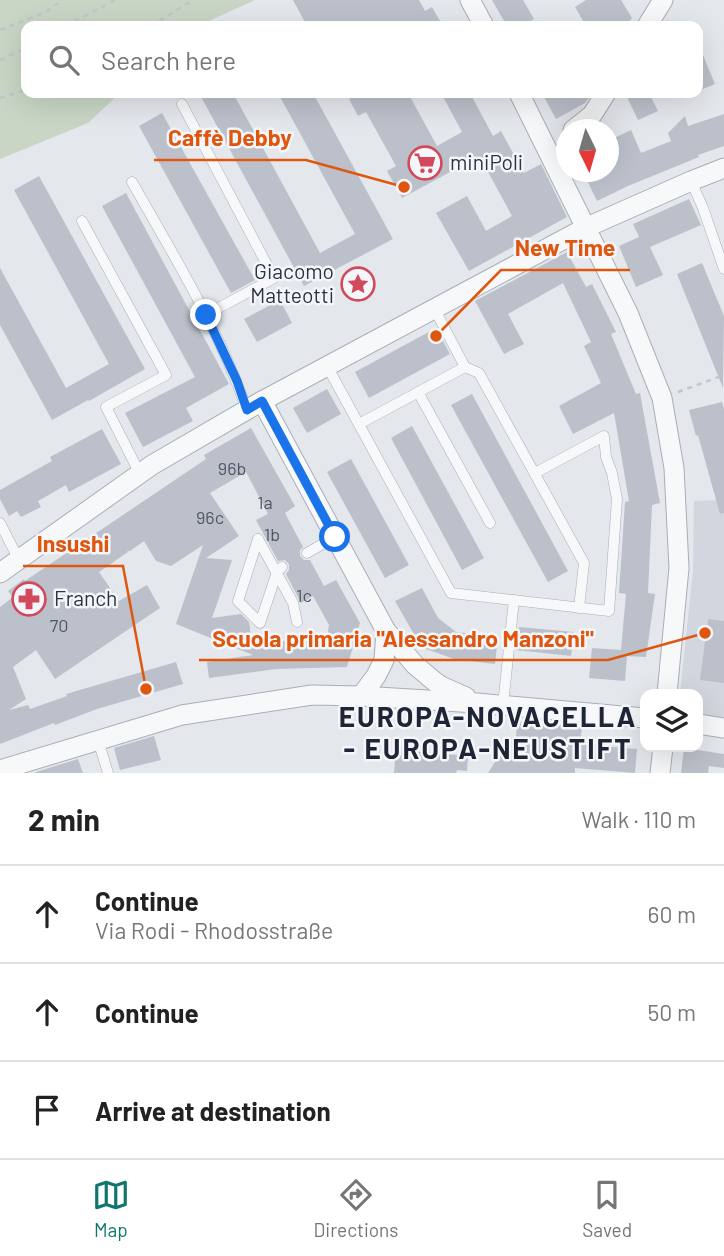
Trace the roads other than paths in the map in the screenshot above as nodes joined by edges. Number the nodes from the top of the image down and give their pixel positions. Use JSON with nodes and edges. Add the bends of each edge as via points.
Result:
{"nodes":[{"id":1,"x":470,"y":0,"type":"edge"},
{"id":2,"x":663,"y":0,"type":"edge"},
{"id":3,"x":481,"y":21,"type":"edge"},
{"id":4,"x":650,"y":21,"type":"edge"},
{"id":5,"x":522,"y":98,"type":"edge"},
{"id":6,"x":603,"y":98,"type":"edge"},
{"id":7,"x":182,"y":104,"type":"dead end"},
{"id":8,"x":587,"y":119,"type":"edge"},
{"id":9,"x":556,"y":141,"type":"edge"},
{"id":10,"x":547,"y":148,"type":"junction"},
{"id":11,"x":724,"y":168,"type":"edge"},
{"id":12,"x":691,"y":181,"type":"junction"},
{"id":13,"x":132,"y":182,"type":"dead end"},
{"id":14,"x":82,"y":221,"type":"dead end"},
{"id":15,"x":585,"y":228,"type":"junction"},
{"id":16,"x":724,"y":268,"type":"edge"},
{"id":17,"x":434,"y":308,"type":"junction"},
{"id":18,"x":206,"y":315,"type":"junction"},
{"id":19,"x":327,"y":366,"type":"junction"},
{"id":20,"x":465,"y":367,"type":"junction"},
{"id":21,"x":418,"y":392,"type":"junction"},
{"id":22,"x":254,"y":406,"type":"junction"},
{"id":23,"x":359,"y":424,"type":"junction"},
{"id":24,"x":535,"y":473,"type":"junction"},
{"id":25,"x":140,"y":474,"type":"junction"},
{"id":26,"x":0,"y":523,"type":"edge"},
{"id":27,"x":489,"y":523,"type":"dead end"},
{"id":28,"x":335,"y":537,"type":"junction"},
{"id":29,"x":306,"y":553,"type":"dead end"},
{"id":30,"x":19,"y":560,"type":"junction"},
{"id":31,"x":279,"y":570,"type":"junction"},
{"id":32,"x":0,"y":573,"type":"edge"},
{"id":33,"x":513,"y":600,"type":"junction"},
{"id":34,"x":579,"y":608,"type":"junction"},
{"id":35,"x":297,"y":622,"type":"dead end"},
{"id":36,"x":386,"y":631,"type":"junction"},
{"id":37,"x":667,"y":689,"type":"edge"},
{"id":38,"x":361,"y":696,"type":"junction"},
{"id":39,"x":477,"y":703,"type":"junction"},
{"id":40,"x":503,"y":705,"type":"junction"},
{"id":41,"x":640,"y":718,"type":"edge"},
{"id":42,"x":703,"y":725,"type":"edge"},
{"id":43,"x":724,"y":728,"type":"edge"},
{"id":44,"x":98,"y":740,"type":"junction"},
{"id":45,"x":662,"y":752,"type":"edge"},
{"id":46,"x":0,"y":771,"type":"edge"},
{"id":47,"x":108,"y":773,"type":"edge"},
{"id":48,"x":660,"y":773,"type":"edge"}],
"edges":[{"from":1,"to":3,"type":"street"},
{"from":2,"to":4,"type":"street"},
{"from":5,"to":10,"type":"street"},
{"from":6,"to":8,"type":"street"},
{"from":7,"to":18,"type":"lane","via":[[274,278]]},
{"from":9,"to":10,"type":"street"},
{"from":10,"to":15,"type":"street"},
{"from":11,"to":12,"type":"street"},
{"from":12,"to":15,"type":"street"},
{"from":12,"to":16,"type":"lane"},
{"from":13,"to":18,"type":"lane"},
{"from":14,"to":25,"type":"lane","via":[[166,375],[106,407]]},
{"from":15,"to":17,"type":"street"},
{"from":15,"to":37,"type":"street","via":[[628,313],[662,398],[674,468],[679,568]]},
{"from":17,"to":19,"type":"street"},
{"from":17,"to":20,"type":"lane"},
{"from":18,"to":22,"type":"lane"},
{"from":19,"to":22,"type":"street"},
{"from":19,"to":23,"type":"lane"},
{"from":20,"to":21,"type":"lane"},
{"from":20,"to":24,"type":"lane","via":[[479,373]]},
{"from":21,"to":23,"type":"lane"},
{"from":21,"to":27,"type":"lane"},
{"from":22,"to":25,"type":"street"},
{"from":22,"to":28,"type":"street"},
{"from":23,"to":33,"type":"lane","via":[[451,593]]},
{"from":24,"to":34,"type":"lane","via":[[584,563]]},
{"from":24,"to":34,"type":"lane","via":[[604,436],[617,499],[610,611]]},
{"from":25,"to":30,"type":"street"},
{"from":26,"to":30,"type":"lane"},
{"from":28,"to":29,"type":"lane"},
{"from":28,"to":36,"type":"street"},
{"from":30,"to":32,"type":"street"},
{"from":31,"to":31,"type":"lane","via":[[268,597],[260,623],[238,601],[258,539]]},
{"from":31,"to":35,"type":"lane"},
{"from":33,"to":34,"type":"lane"},
{"from":33,"to":40,"type":"lane"},
{"from":36,"to":38,"type":"street","via":[[384,660]]},
{"from":36,"to":39,"type":"street","via":[[415,665],[441,686]]},
{"from":38,"to":39,"type":"street"},
{"from":38,"to":44,"type":"street","via":[[312,695],[182,715]]},
{"from":39,"to":40,"type":"street"},
{"from":40,"to":41,"type":"street"},
{"from":42,"to":43,"type":"street"},
{"from":44,"to":46,"type":"street"},
{"from":44,"to":47,"type":"lane"},
{"from":45,"to":48,"type":"street"}]}
